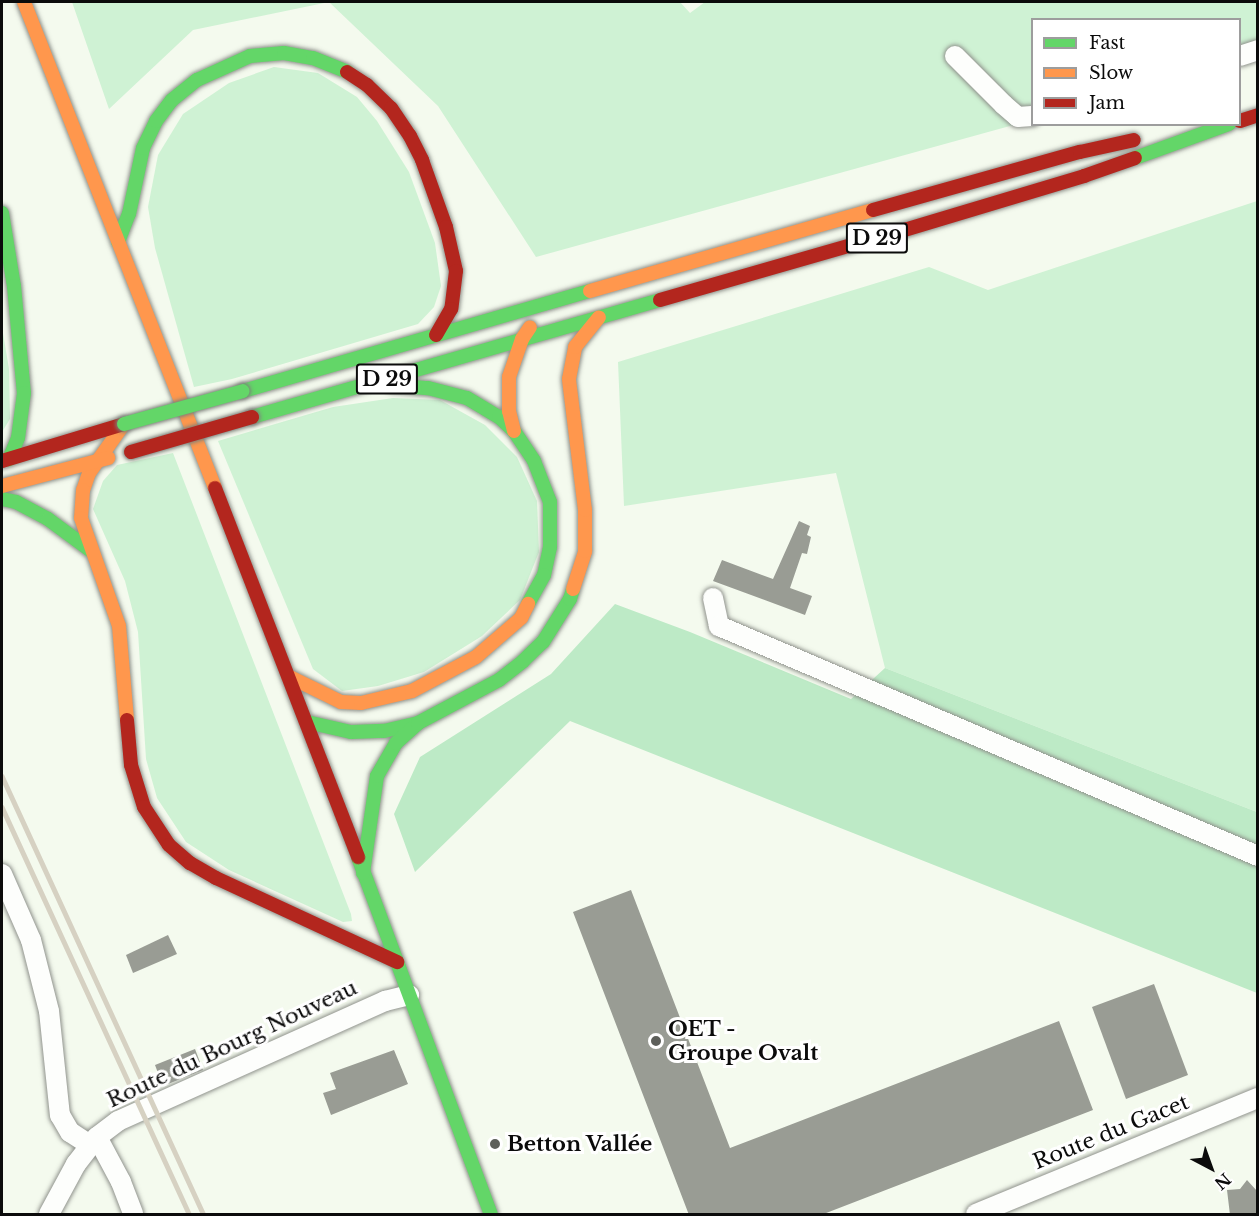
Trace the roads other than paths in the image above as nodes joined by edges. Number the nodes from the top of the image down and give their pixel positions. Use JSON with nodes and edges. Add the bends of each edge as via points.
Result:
{"nodes":[{"id":1,"x":24,"y":2,"type":"edge"},
{"id":2,"x":1257,"y":50,"type":"edge"},
{"id":3,"x":1241,"y":55,"type":"edge"},
{"id":4,"x":955,"y":56,"type":"dead end"},
{"id":5,"x":1257,"y":114,"type":"edge"},
{"id":6,"x":1031,"y":116,"type":"edge"},
{"id":7,"x":1241,"y":118,"type":"edge"},
{"id":8,"x":1198,"y":126,"type":"edge"},
{"id":9,"x":1223,"y":126,"type":"edge"},
{"id":10,"x":2,"y":213,"type":"edge"},
{"id":11,"x":118,"y":242,"type":"junction"},
{"id":12,"x":593,"y":291,"type":"junction"},
{"id":13,"x":599,"y":317,"type":"junction"},
{"id":14,"x":436,"y":335,"type":"junction"},
{"id":15,"x":522,"y":339,"type":"junction"},
{"id":16,"x":372,"y":384,"type":"junction"},
{"id":17,"x":124,"y":424,"type":"junction"},
{"id":18,"x":514,"y":430,"type":"junction"},
{"id":19,"x":5,"y":460,"type":"edge"},
{"id":20,"x":96,"y":460,"type":"junction"},
{"id":21,"x":2,"y":486,"type":"edge"},
{"id":22,"x":2,"y":499,"type":"edge"},
{"id":23,"x":90,"y":550,"type":"junction"},
{"id":24,"x":713,"y":598,"type":"dead end"},
{"id":25,"x":288,"y":676,"type":"junction"},
{"id":26,"x":306,"y":722,"type":"junction"},
{"id":27,"x":418,"y":723,"type":"junction"},
{"id":28,"x":1257,"y":856,"type":"edge"},
{"id":29,"x":363,"y":873,"type":"junction"},
{"id":30,"x":2,"y":874,"type":"edge"},
{"id":31,"x":397,"y":963,"type":"junction"},
{"id":32,"x":409,"y":996,"type":"junction"},
{"id":33,"x":1257,"y":1098,"type":"edge"},
{"id":34,"x":94,"y":1141,"type":"junction"},
{"id":35,"x":474,"y":1174,"type":"junction"},
{"id":36,"x":981,"y":1214,"type":"edge"},
{"id":37,"x":49,"y":1215,"type":"edge"},
{"id":38,"x":133,"y":1215,"type":"edge"},
{"id":39,"x":491,"y":1215,"type":"edge"},
{"id":40,"x":497,"y":1215,"type":"edge"}],
"edges":[{"from":1,"to":11,"type":"main road"},
{"from":2,"to":3,"type":"street"},
{"from":4,"to":6,"type":"street","via":[[1018,117]]},
{"from":5,"to":7,"type":"main road"},
{"from":8,"to":12,"type":"main road","number":"D 29","via":[[1080,152]]},
{"from":9,"to":13,"type":"main road","number":"D 29","via":[[1084,176]]},
{"from":10,"to":19,"type":"main road","via":[[14,286],[24,393],[22,421]]},
{"from":11,"to":14,"type":"main road","via":[[129,214],[143,148],[172,100],[197,80],[249,56],[284,53],[313,58],[343,69],[375,92],[391,108],[422,160],[446,226],[456,270],[451,309]]},
{"from":11,"to":25,"type":"main road"},
{"from":12,"to":14,"type":"main road","number":"D 29"},
{"from":12,"to":15,"type":"main road","number":"D 29","via":[[531,326]]},
{"from":13,"to":15,"type":"main road","number":"D 29"},
{"from":13,"to":27,"type":"main road","via":[[575,347],[569,379],[585,510],[585,551],[570,599],[543,642],[523,661],[499,680]]},
{"from":14,"to":17,"type":"main road","number":"D 29","bridge":true},
{"from":15,"to":16,"type":"main road","number":"D 29"},
{"from":15,"to":18,"type":"main road","number":"D 29","via":[[509,377],[509,411]]},
{"from":16,"to":18,"type":"main road","via":[[449,392],[484,407]]},
{"from":16,"to":20,"type":"main road","number":"D 29","bridge":true},
{"from":17,"to":19,"type":"main road","number":"D 29"},
{"from":17,"to":20,"type":"main road"},
{"from":18,"to":25,"type":"main road","via":[[544,481],[551,524],[544,575],[521,618],[476,657],[440,679],[382,700],[341,702]]},
{"from":20,"to":21,"type":"main road","number":"D 29"},
{"from":20,"to":23,"type":"main road","via":[[83,490],[81,507]]},
{"from":22,"to":23,"type":"main road","via":[[48,519]]},
{"from":23,"to":31,"type":"main road","via":[[119,626],[131,765],[135,785],[156,828],[190,863],[216,878]]},
{"from":24,"to":28,"type":"street","via":[[719,626]]},
{"from":25,"to":26,"type":"main road"},
{"from":26,"to":27,"type":"main road","via":[[351,732],[384,731]]},
{"from":26,"to":29,"type":"main road"},
{"from":27,"to":29,"type":"main road","via":[[396,743],[377,776]]},
{"from":29,"to":31,"type":"main road"},
{"from":30,"to":34,"type":"street","via":[[31,940],[49,1011],[60,1115],[70,1132]]},
{"from":31,"to":32,"type":"main road"},
{"from":32,"to":34,"type":"street","name":"Route du Bourg Nouveau","via":[[385,1001],[118,1121]]},
{"from":32,"to":35,"type":"main road"},
{"from":33,"to":36,"type":"street","name":"Route du Gacet"},
{"from":34,"to":37,"type":"street","name":"Route du Bourg Nouveau","via":[[68,1175]]},
{"from":34,"to":38,"type":"street","via":[[121,1182]]},
{"from":35,"to":39,"type":"main road"},
{"from":35,"to":40,"type":"main road"}]}
